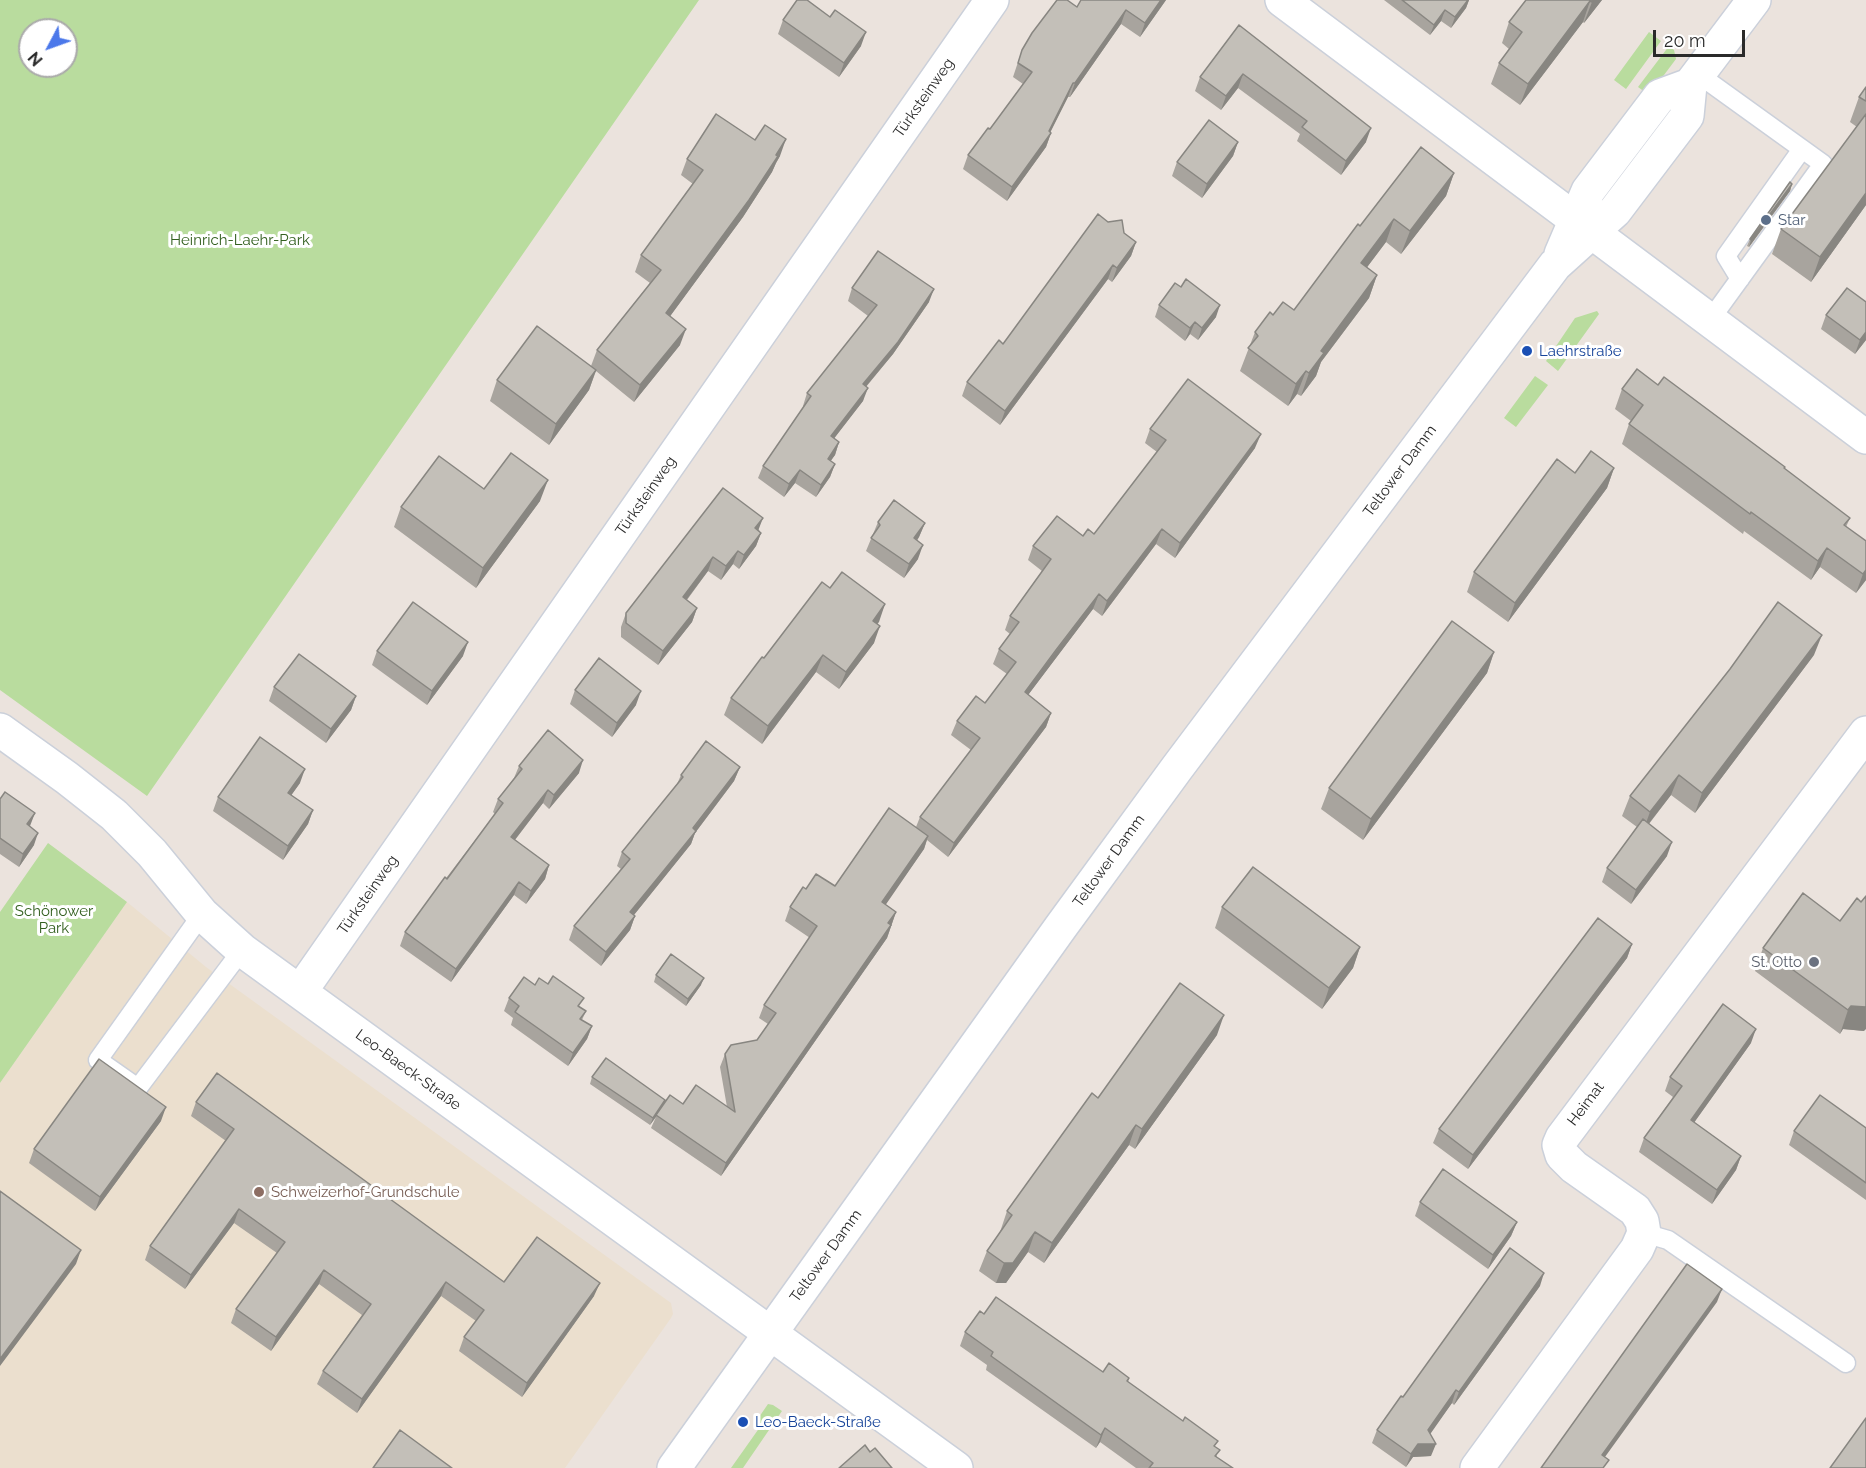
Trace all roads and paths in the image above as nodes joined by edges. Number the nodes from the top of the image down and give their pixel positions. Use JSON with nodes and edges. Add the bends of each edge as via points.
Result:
{"nodes":[{"id":1,"x":992,"y":0,"type":"edge"},
{"id":2,"x":1282,"y":0,"type":"edge"},
{"id":3,"x":1754,"y":0,"type":"edge"},
{"id":4,"x":1694,"y":79,"type":"junction"},
{"id":5,"x":1802,"y":149,"type":"junction"},
{"id":6,"x":1584,"y":226,"type":"junction"},
{"id":7,"x":1740,"y":279,"type":"junction"},
{"id":8,"x":1710,"y":320,"type":"junction"},
{"id":9,"x":1866,"y":437,"type":"edge"},
{"id":10,"x":0,"y":730,"type":"edge"},
{"id":11,"x":1866,"y":733,"type":"edge"},
{"id":12,"x":202,"y":914,"type":"junction"},
{"id":13,"x":242,"y":950,"type":"junction"},
{"id":14,"x":300,"y":992,"type":"junction"},
{"id":15,"x":1644,"y":1233,"type":"junction"},
{"id":16,"x":770,"y":1333,"type":"junction"},
{"id":17,"x":1846,"y":1364,"type":"dead end"},
{"id":18,"x":674,"y":1468,"type":"edge"},
{"id":19,"x":956,"y":1468,"type":"edge"},
{"id":20,"x":1477,"y":1468,"type":"edge"}],
"edges":[{"from":1,"to":14,"type":"street","name":"Türksteinweg"},
{"from":2,"to":6,"type":"street"},
{"from":3,"to":4,"type":"street"},
{"from":4,"to":5,"type":"lane"},
{"from":4,"to":6,"type":"street","name":"Teltower Damm","via":[[1660,96],[1588,191]]},
{"from":5,"to":7,"type":"lane","via":[[1726,256]]},
{"from":5,"to":7,"type":"lane","via":[[1823,164]]},
{"from":6,"to":8,"type":"street"},
{"from":6,"to":16,"type":"street","name":"Teltower Damm","via":[[1142,815]]},
{"from":7,"to":8,"type":"lane"},
{"from":8,"to":9,"type":"street"},
{"from":10,"to":12,"type":"street","name":"Leo-Baeck-Straße","via":[[114,815],[152,853]]},
{"from":11,"to":15,"type":"street","name":"Heimat","via":[[1562,1138],[1560,1150],[1566,1160],[1635,1210]]},
{"from":12,"to":13,"type":"street","name":"Leo-Baeck-Straße"},
{"from":12,"to":13,"type":"lane","via":[[98,1060],[138,1088]]},
{"from":13,"to":14,"type":"street","name":"Leo-Baeck-Straße"},
{"from":14,"to":16,"type":"street","name":"Leo-Baeck-Straße"},
{"from":15,"to":17,"type":"lane","via":[[1668,1240]]},
{"from":15,"to":20,"type":"street","via":[[1637,1249]]},
{"from":16,"to":18,"type":"street","name":"Teltower Damm"},
{"from":16,"to":19,"type":"street","name":"Leo-Baeck-Straße"}]}
